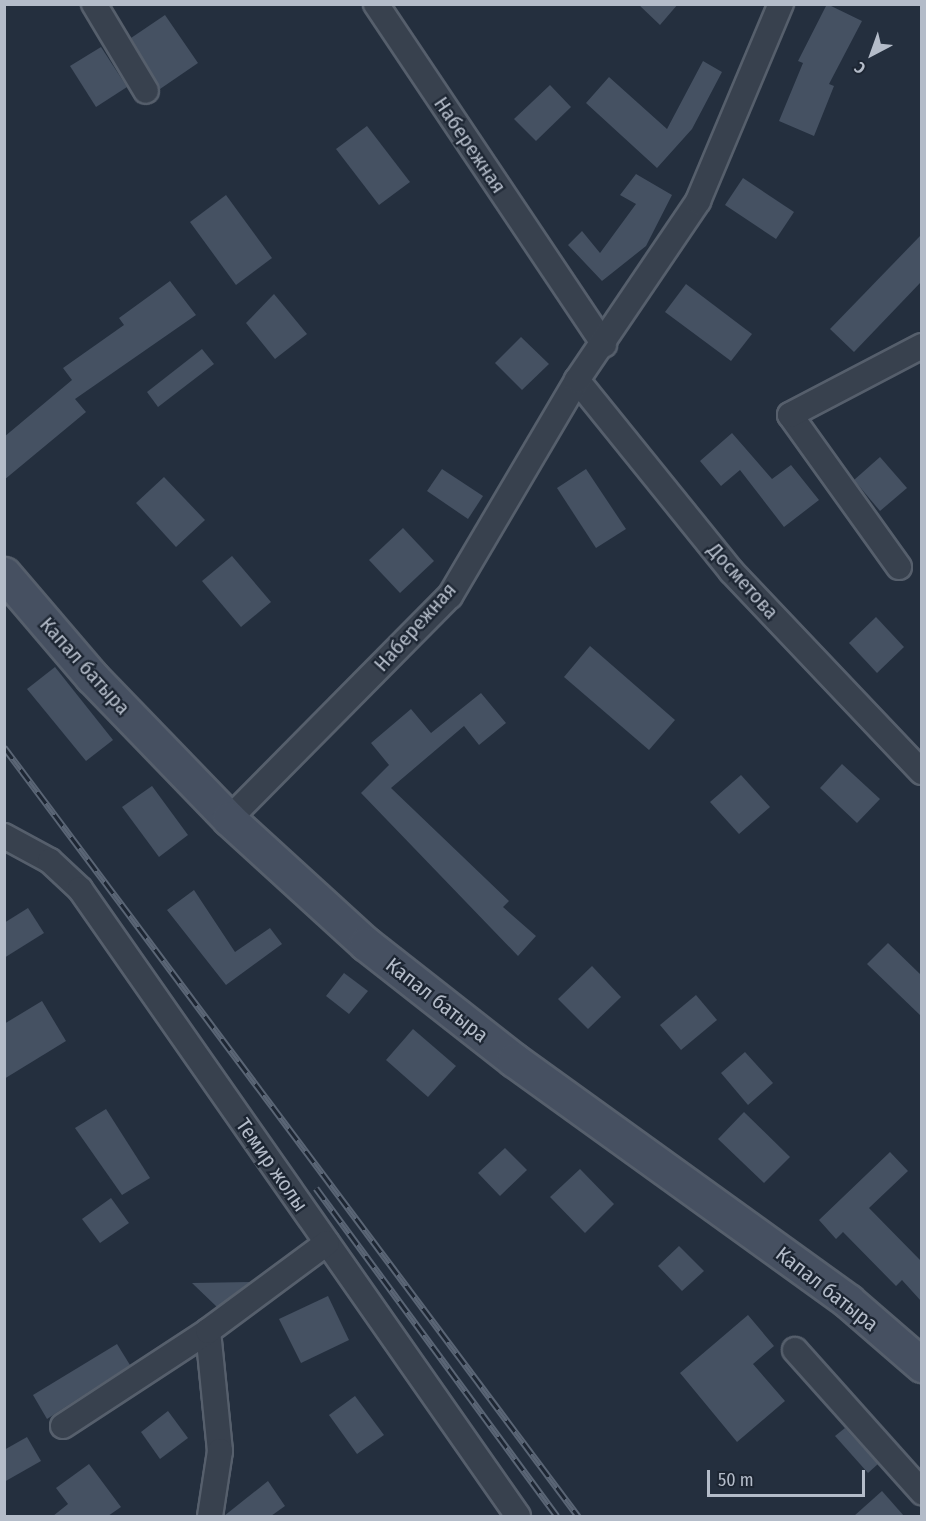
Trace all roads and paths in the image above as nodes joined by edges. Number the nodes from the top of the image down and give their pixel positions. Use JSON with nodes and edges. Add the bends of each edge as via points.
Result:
{"nodes":[{"id":1,"x":94,"y":4,"type":"edge"},
{"id":2,"x":376,"y":4,"type":"edge"},
{"id":3,"x":781,"y":4,"type":"edge"},
{"id":4,"x":146,"y":92,"type":"dead end"},
{"id":5,"x":604,"y":345,"type":"junction"},
{"id":6,"x":921,"y":346,"type":"edge"},
{"id":7,"x":577,"y":380,"type":"junction"},
{"id":8,"x":899,"y":567,"type":"dead end"},
{"id":9,"x":4,"y":574,"type":"edge"},
{"id":10,"x":921,"y":772,"type":"edge"},
{"id":11,"x":229,"y":819,"type":"junction"},
{"id":12,"x":4,"y":836,"type":"edge"},
{"id":13,"x":327,"y":1243,"type":"junction"},
{"id":14,"x":208,"y":1331,"type":"junction"},
{"id":15,"x":795,"y":1350,"type":"dead end"},
{"id":16,"x":921,"y":1365,"type":"edge"},
{"id":17,"x":63,"y":1426,"type":"dead end"},
{"id":18,"x":921,"y":1492,"type":"edge"},
{"id":19,"x":210,"y":1516,"type":"edge"},
{"id":20,"x":518,"y":1516,"type":"edge"}],
"edges":[{"from":1,"to":4,"type":"street"},
{"from":2,"to":5,"type":"street","name":"Набережная"},
{"from":3,"to":5,"type":"street","name":"Набережная","via":[[698,201]]},
{"from":5,"to":7,"type":"street","name":"Набережная"},
{"from":6,"to":8,"type":"street","via":[[790,415]]},
{"from":7,"to":10,"type":"street","name":"Досметова","via":[[730,571]]},
{"from":7,"to":11,"type":"street","name":"Набережная","via":[[450,596]]},
{"from":9,"to":11,"type":"main road","name":"Капал батыра","via":[[92,677]]},
{"from":11,"to":16,"type":"main road","name":"Капал батыра","via":[[375,951],[514,1060],[848,1301]]},
{"from":12,"to":13,"type":"street","name":"Темир жолы","via":[[50,861],[80,889]]},
{"from":13,"to":14,"type":"street"},
{"from":13,"to":20,"type":"street","name":"Темир жолы"},
{"from":14,"to":17,"type":"street"},
{"from":14,"to":19,"type":"street","via":[[220,1450]]},
{"from":15,"to":18,"type":"street"}]}
